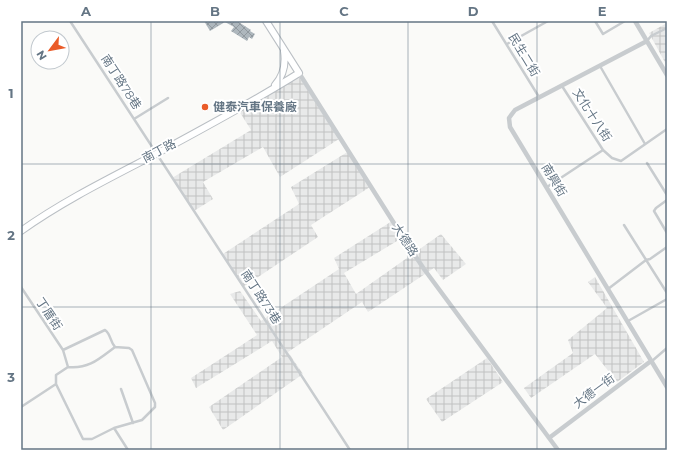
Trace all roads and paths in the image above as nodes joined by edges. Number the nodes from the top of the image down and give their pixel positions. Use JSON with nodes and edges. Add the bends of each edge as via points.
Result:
{"nodes":[{"id":1,"x":70,"y":21,"type":"edge"},
{"id":2,"x":266,"y":21,"type":"edge"},
{"id":3,"x":492,"y":21,"type":"edge"},
{"id":4,"x":548,"y":21,"type":"edge"},
{"id":5,"x":595,"y":21,"type":"edge"},
{"id":6,"x":625,"y":21,"type":"edge"},
{"id":7,"x":635,"y":21,"type":"edge"},
{"id":8,"x":667,"y":28,"type":"edge"},
{"id":9,"x":647,"y":41,"type":"junction"},
{"id":10,"x":507,"y":44,"type":"junction"},
{"id":11,"x":284,"y":50,"type":"junction"},
{"id":12,"x":600,"y":66,"type":"junction"},
{"id":13,"x":299,"y":73,"type":"junction"},
{"id":14,"x":667,"y":75,"type":"edge"},
{"id":15,"x":562,"y":86,"type":"junction"},
{"id":16,"x":271,"y":89,"type":"junction"},
{"id":17,"x":168,"y":98,"type":"dead end"},
{"id":18,"x":540,"y":98,"type":"junction"},
{"id":19,"x":134,"y":119,"type":"junction"},
{"id":20,"x":667,"y":129,"type":"edge"},
{"id":21,"x":645,"y":144,"type":"junction"},
{"id":22,"x":603,"y":150,"type":"junction"},
{"id":23,"x":156,"y":153,"type":"junction"},
{"id":24,"x":647,"y":163,"type":"dead end"},
{"id":25,"x":546,"y":187,"type":"junction"},
{"id":26,"x":667,"y":195,"type":"edge"},
{"id":27,"x":667,"y":200,"type":"edge"},
{"id":28,"x":624,"y":226,"type":"dead end"},
{"id":29,"x":21,"y":231,"type":"edge"},
{"id":30,"x":667,"y":233,"type":"edge"},
{"id":31,"x":667,"y":248,"type":"edge"},
{"id":32,"x":646,"y":260,"type":"junction"},
{"id":33,"x":21,"y":287,"type":"edge"},
{"id":34,"x":608,"y":289,"type":"junction"},
{"id":35,"x":667,"y":294,"type":"edge"},
{"id":36,"x":667,"y":299,"type":"edge"},
{"id":37,"x":627,"y":321,"type":"junction"},
{"id":38,"x":115,"y":347,"type":"junction"},
{"id":39,"x":667,"y":348,"type":"edge"},
{"id":40,"x":63,"y":350,"type":"junction"},
{"id":41,"x":651,"y":361,"type":"junction"},
{"id":42,"x":68,"y":366,"type":"junction"},
{"id":43,"x":56,"y":384,"type":"junction"},
{"id":44,"x":667,"y":387,"type":"edge"},
{"id":45,"x":121,"y":389,"type":"dead end"},
{"id":46,"x":21,"y":407,"type":"edge"},
{"id":47,"x":133,"y":423,"type":"junction"},
{"id":48,"x":114,"y":428,"type":"junction"},
{"id":49,"x":549,"y":438,"type":"junction"},
{"id":50,"x":128,"y":450,"type":"edge"},
{"id":51,"x":350,"y":450,"type":"edge"},
{"id":52,"x":558,"y":450,"type":"edge"}],
"edges":[{"from":1,"to":19,"type":"lane","name":"南丁路78巷"},
{"from":2,"to":11,"type":"street","name":"大德路"},
{"from":3,"to":10,"type":"lane","name":"民生二街"},
{"from":4,"to":10,"type":"lane"},
{"from":5,"to":6,"type":"lane","via":[[603,34]]},
{"from":7,"to":9,"type":"street"},
{"from":8,"to":9,"type":"lane","via":[[651,36]]},
{"from":9,"to":12,"type":"street","name":"南興街"},
{"from":9,"to":14,"type":"street"},
{"from":10,"to":18,"type":"lane","name":"民生二街"},
{"from":11,"to":13,"type":"street","name":"大德路"},
{"from":11,"to":16,"type":"street","via":[[284,71]]},
{"from":12,"to":15,"type":"street","name":"南興街"},
{"from":12,"to":21,"type":"lane"},
{"from":13,"to":16,"type":"street","name":"南丁路"},
{"from":13,"to":49,"type":"street","name":"大德路","via":[[424,269]]},
{"from":15,"to":18,"type":"street","name":"南興街"},
{"from":15,"to":22,"type":"lane","name":"文化十八街"},
{"from":16,"to":23,"type":"street","name":"南丁路"},
{"from":17,"to":19,"type":"lane"},
{"from":18,"to":25,"type":"street","name":"南興街","via":[[515,110],[509,118],[510,127]]},
{"from":19,"to":23,"type":"lane","name":"南丁路78巷"},
{"from":20,"to":21,"type":"lane","name":"文化十八街"},
{"from":21,"to":22,"type":"lane","name":"文化十八街","via":[[621,161],[612,158]]},
{"from":22,"to":25,"type":"lane"},
{"from":23,"to":29,"type":"street","name":"南丁路","via":[[42,216]]},
{"from":23,"to":51,"type":"lane","name":"南丁路73巷"},
{"from":24,"to":26,"type":"lane"},
{"from":25,"to":34,"type":"street","name":"南興街"},
{"from":27,"to":30,"type":"lane","via":[[654,211]]},
{"from":28,"to":32,"type":"lane"},
{"from":31,"to":32,"type":"lane"},
{"from":32,"to":34,"type":"lane"},
{"from":32,"to":35,"type":"lane"},
{"from":33,"to":40,"type":"lane","name":"丁厝街"},
{"from":34,"to":37,"type":"street","name":"南興街"},
{"from":36,"to":37,"type":"lane"},
{"from":37,"to":41,"type":"street","name":"南興街"},
{"from":38,"to":40,"type":"lane","via":[[105,330]]},
{"from":38,"to":42,"type":"lane","via":[[92,364],[79,368]]},
{"from":38,"to":47,"type":"lane","via":[[132,350],[155,403],[142,420]]},
{"from":39,"to":41,"type":"lane"},
{"from":40,"to":42,"type":"lane","name":"丁厝街"},
{"from":41,"to":44,"type":"street","name":"南興街"},
{"from":41,"to":49,"type":"street","name":"大德一街"},
{"from":42,"to":43,"type":"lane","via":[[56,375]]},
{"from":43,"to":46,"type":"lane"},
{"from":43,"to":48,"type":"lane","via":[[83,440],[92,439]]},
{"from":45,"to":47,"type":"lane"},
{"from":47,"to":48,"type":"lane"},
{"from":48,"to":50,"type":"lane"},
{"from":49,"to":52,"type":"street","name":"大德路"}]}
